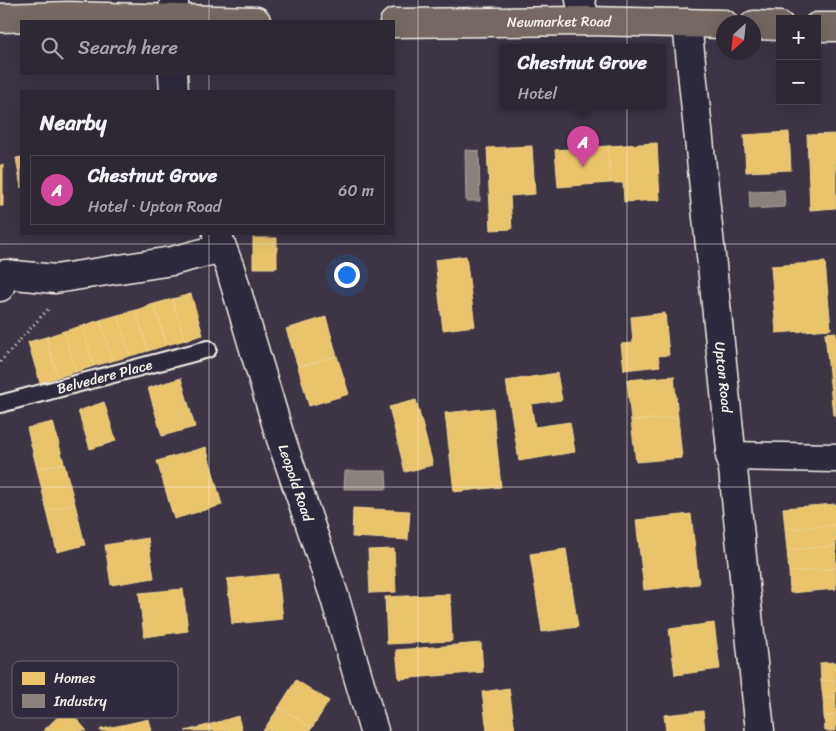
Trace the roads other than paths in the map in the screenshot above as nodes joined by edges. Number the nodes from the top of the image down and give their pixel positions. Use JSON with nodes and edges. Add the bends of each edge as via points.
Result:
{"nodes":[{"id":1,"x":583,"y":11,"type":"edge"},
{"id":2,"x":174,"y":13,"type":"edge"},
{"id":3,"x":0,"y":18,"type":"edge"},
{"id":4,"x":246,"y":20,"type":"edge"},
{"id":5,"x":687,"y":22,"type":"junction"},
{"id":6,"x":395,"y":23,"type":"edge"},
{"id":7,"x":716,"y":24,"type":"edge"},
{"id":8,"x":761,"y":25,"type":"edge"},
{"id":9,"x":776,"y":26,"type":"edge"},
{"id":10,"x":821,"y":27,"type":"edge"},
{"id":11,"x":836,"y":28,"type":"edge"},
{"id":12,"x":173,"y":75,"type":"edge"},
{"id":13,"x":174,"y":90,"type":"edge"},
{"id":14,"x":219,"y":241,"type":"edge"},
{"id":15,"x":0,"y":287,"type":"edge"},
{"id":16,"x":208,"y":348,"type":"dead end"},
{"id":17,"x":0,"y":404,"type":"edge"},
{"id":18,"x":730,"y":456,"type":"junction"},
{"id":19,"x":836,"y":458,"type":"edge"},
{"id":20,"x":374,"y":731,"type":"edge"},
{"id":21,"x":760,"y":731,"type":"edge"}],
"edges":[{"from":1,"to":5,"type":"highway","name":"Newmarket Road"},
{"from":1,"to":6,"type":"highway","name":"Newmarket Road"},
{"from":2,"to":3,"type":"highway"},
{"from":2,"to":4,"type":"highway"},
{"from":5,"to":7,"type":"highway","name":"Newmarket Road"},
{"from":5,"to":18,"type":"street","name":"Upton Road"},
{"from":8,"to":9,"type":"highway"},
{"from":10,"to":11,"type":"highway"},
{"from":12,"to":13,"type":"street"},
{"from":14,"to":15,"type":"street","via":[[172,261],[55,279],[5,274]]},
{"from":14,"to":20,"type":"street","name":"Leopold Road","via":[[334,595]]},
{"from":16,"to":17,"type":"lane","name":"Belvedere Place"},
{"from":18,"to":19,"type":"street"},
{"from":18,"to":21,"type":"street","name":"Upton Road"}]}
